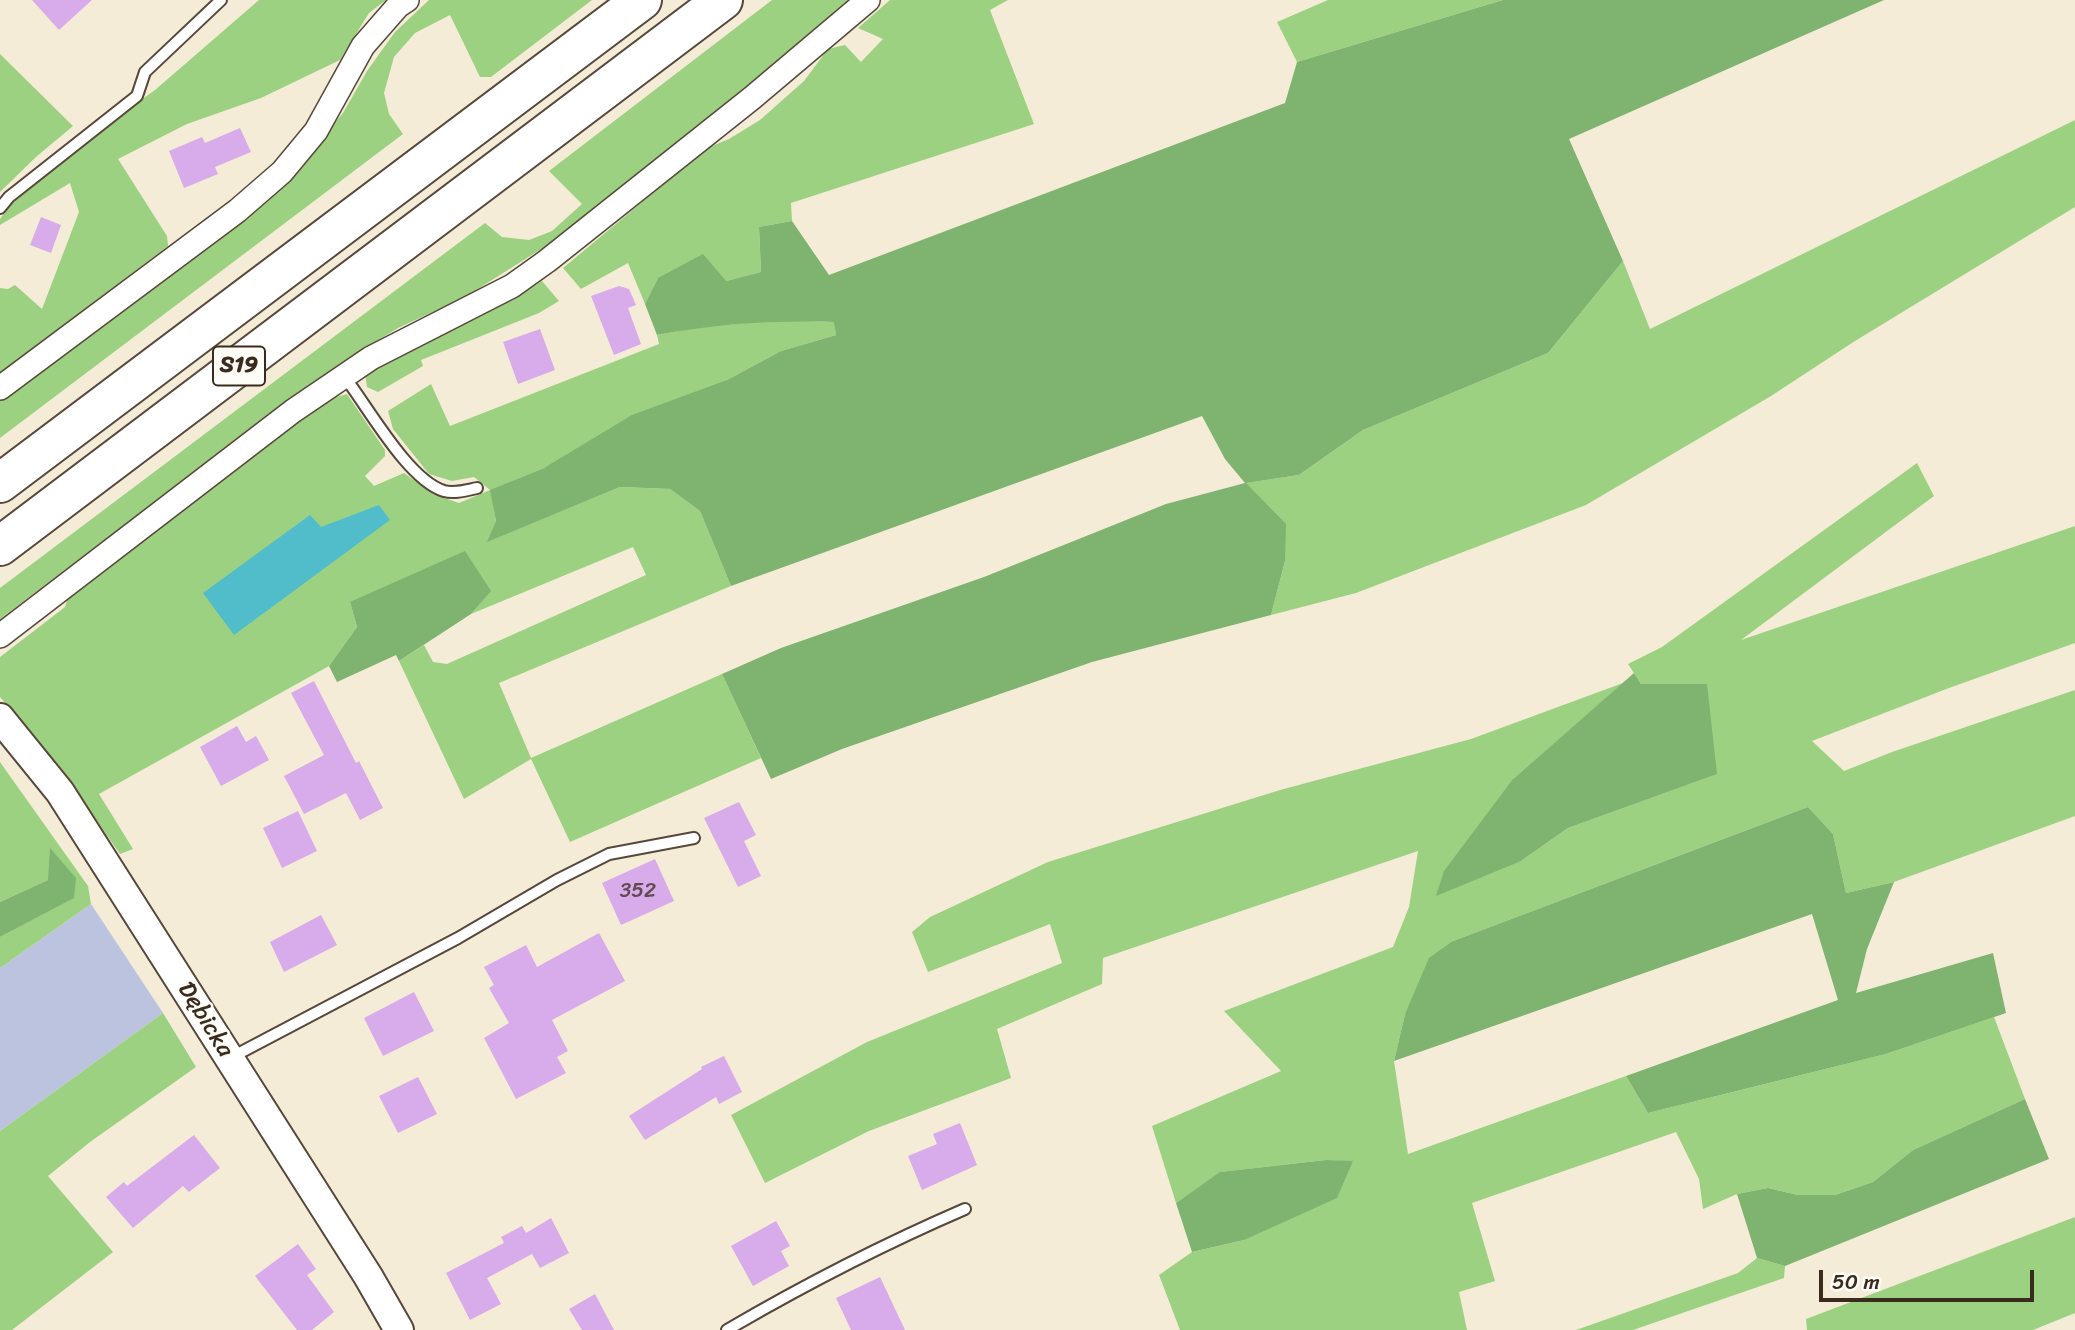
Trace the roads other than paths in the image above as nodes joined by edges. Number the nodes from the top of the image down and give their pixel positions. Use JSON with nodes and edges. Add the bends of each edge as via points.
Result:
{"nodes":[{"id":1,"x":220,"y":0,"type":"edge"},
{"id":2,"x":407,"y":0,"type":"edge"},
{"id":3,"x":642,"y":0,"type":"edge"},
{"id":4,"x":723,"y":0,"type":"edge"},
{"id":5,"x":867,"y":0,"type":"edge"},
{"id":6,"x":0,"y":208,"type":"edge"},
{"id":7,"x":344,"y":376,"type":"junction"},
{"id":8,"x":0,"y":388,"type":"edge"},
{"id":9,"x":0,"y":483,"type":"edge"},
{"id":10,"x":477,"y":488,"type":"dead end"},
{"id":11,"x":0,"y":546,"type":"edge"},
{"id":12,"x":0,"y":636,"type":"edge"},
{"id":13,"x":0,"y":718,"type":"edge"},
{"id":14,"x":694,"y":838,"type":"dead end"},
{"id":15,"x":229,"y":1058,"type":"junction"},
{"id":16,"x":965,"y":1209,"type":"dead end"},
{"id":17,"x":399,"y":1330,"type":"edge"},
{"id":18,"x":727,"y":1330,"type":"edge"}],
"edges":[{"from":1,"to":6,"type":"lane","via":[[145,72],[137,96]]},
{"from":2,"to":8,"type":"street","via":[[363,46],[317,131],[282,172],[237,211]]},
{"from":3,"to":9,"type":"highway","number":"S19"},
{"from":4,"to":11,"type":"highway","number":"S19"},
{"from":5,"to":7,"type":"street","via":[[752,99],[547,261],[512,286]]},
{"from":7,"to":10,"type":"lane","via":[[425,482],[446,492]]},
{"from":7,"to":12,"type":"street"},
{"from":13,"to":15,"type":"street","name":"Dębicka","via":[[60,792]]},
{"from":14,"to":15,"type":"lane","via":[[609,854]]},
{"from":15,"to":17,"type":"street","name":"Dębicka"},
{"from":16,"to":18,"type":"lane","via":[[787,1295]]}]}
